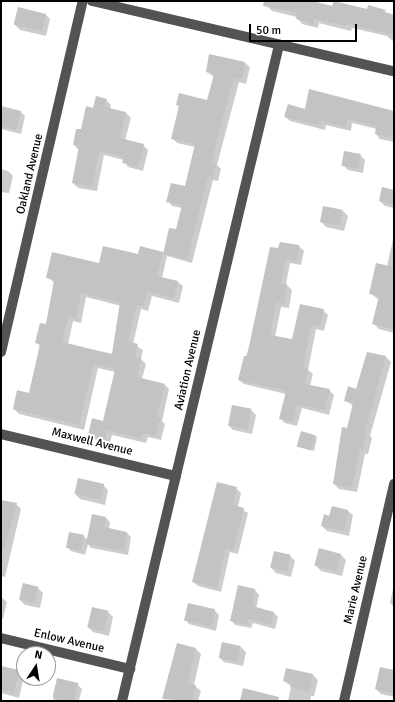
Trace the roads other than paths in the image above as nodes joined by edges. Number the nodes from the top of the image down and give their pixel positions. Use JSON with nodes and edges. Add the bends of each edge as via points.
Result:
{"nodes":[{"id":1,"x":83,"y":1,"type":"edge"},
{"id":2,"x":92,"y":1,"type":"edge"},
{"id":3,"x":279,"y":45,"type":"junction"},
{"id":4,"x":394,"y":71,"type":"edge"},
{"id":5,"x":4,"y":328,"type":"edge"},
{"id":6,"x":1,"y":352,"type":"edge"},
{"id":7,"x":1,"y":434,"type":"edge"},
{"id":8,"x":176,"y":476,"type":"junction"},
{"id":9,"x":394,"y":484,"type":"edge"},
{"id":10,"x":1,"y":638,"type":"edge"},
{"id":11,"x":130,"y":669,"type":"junction"},
{"id":12,"x":122,"y":701,"type":"edge"},
{"id":13,"x":344,"y":701,"type":"edge"}],
"edges":[{"from":1,"to":5,"type":"street","name":"Oakland Avenue"},
{"from":2,"to":3,"type":"street"},
{"from":3,"to":4,"type":"street"},
{"from":3,"to":8,"type":"street","name":"Aviation Avenue"},
{"from":5,"to":6,"type":"street","name":"Oakland Avenue"},
{"from":7,"to":8,"type":"street","name":"Maxwell Avenue"},
{"from":8,"to":11,"type":"street","name":"Aviation Avenue"},
{"from":9,"to":13,"type":"street","name":"Marie Avenue"},
{"from":10,"to":11,"type":"street","name":"Enlow Avenue"},
{"from":11,"to":12,"type":"street","name":"Aviation Avenue"}]}
